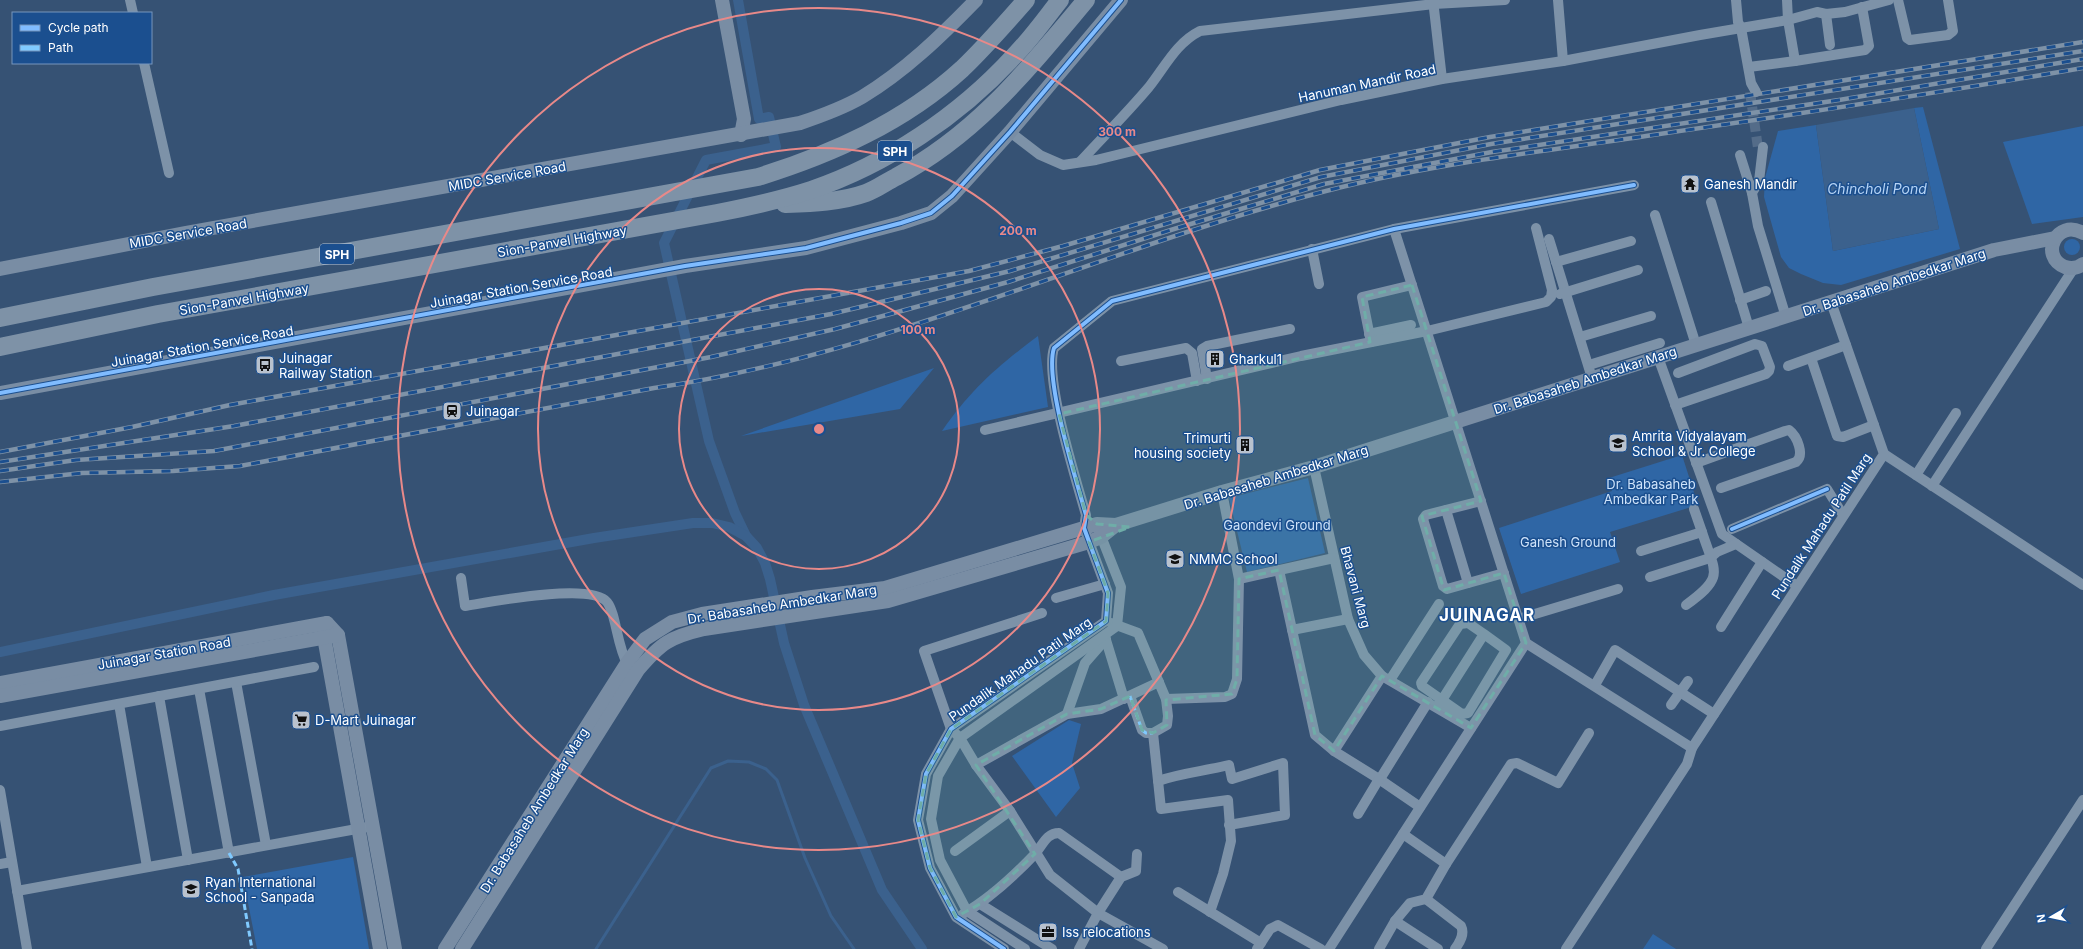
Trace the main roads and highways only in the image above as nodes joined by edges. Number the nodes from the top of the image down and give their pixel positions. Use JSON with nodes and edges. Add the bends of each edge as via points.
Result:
{"nodes":[{"id":1,"x":1026,"y":0,"type":"edge"},
{"id":2,"x":1060,"y":0,"type":"edge"},
{"id":3,"x":1086,"y":0,"type":"edge"},
{"id":4,"x":764,"y":204,"type":"junction"},
{"id":5,"x":0,"y":318,"type":"edge"},
{"id":6,"x":0,"y":347,"type":"edge"}],
"edges":[{"from":1,"to":5,"type":"highway","name":"Sion-Panvel Highway","number":"SPH","via":[[994,37],[961,69],[925,98],[886,124],[845,146],[758,177],[153,287]]},
{"from":2,"to":4,"type":"highway","name":"Sion-Panvel Highway","number":"SPH","via":[[1015,56],[980,90],[941,121],[900,148],[857,171],[811,190]]},
{"from":3,"to":4,"type":"highway","via":[[994,105],[954,141],[910,169],[867,192],[819,203]]},
{"from":4,"to":6,"type":"highway","name":"Sion-Panvel Highway","number":"SPH","via":[[158,314]]}]}
